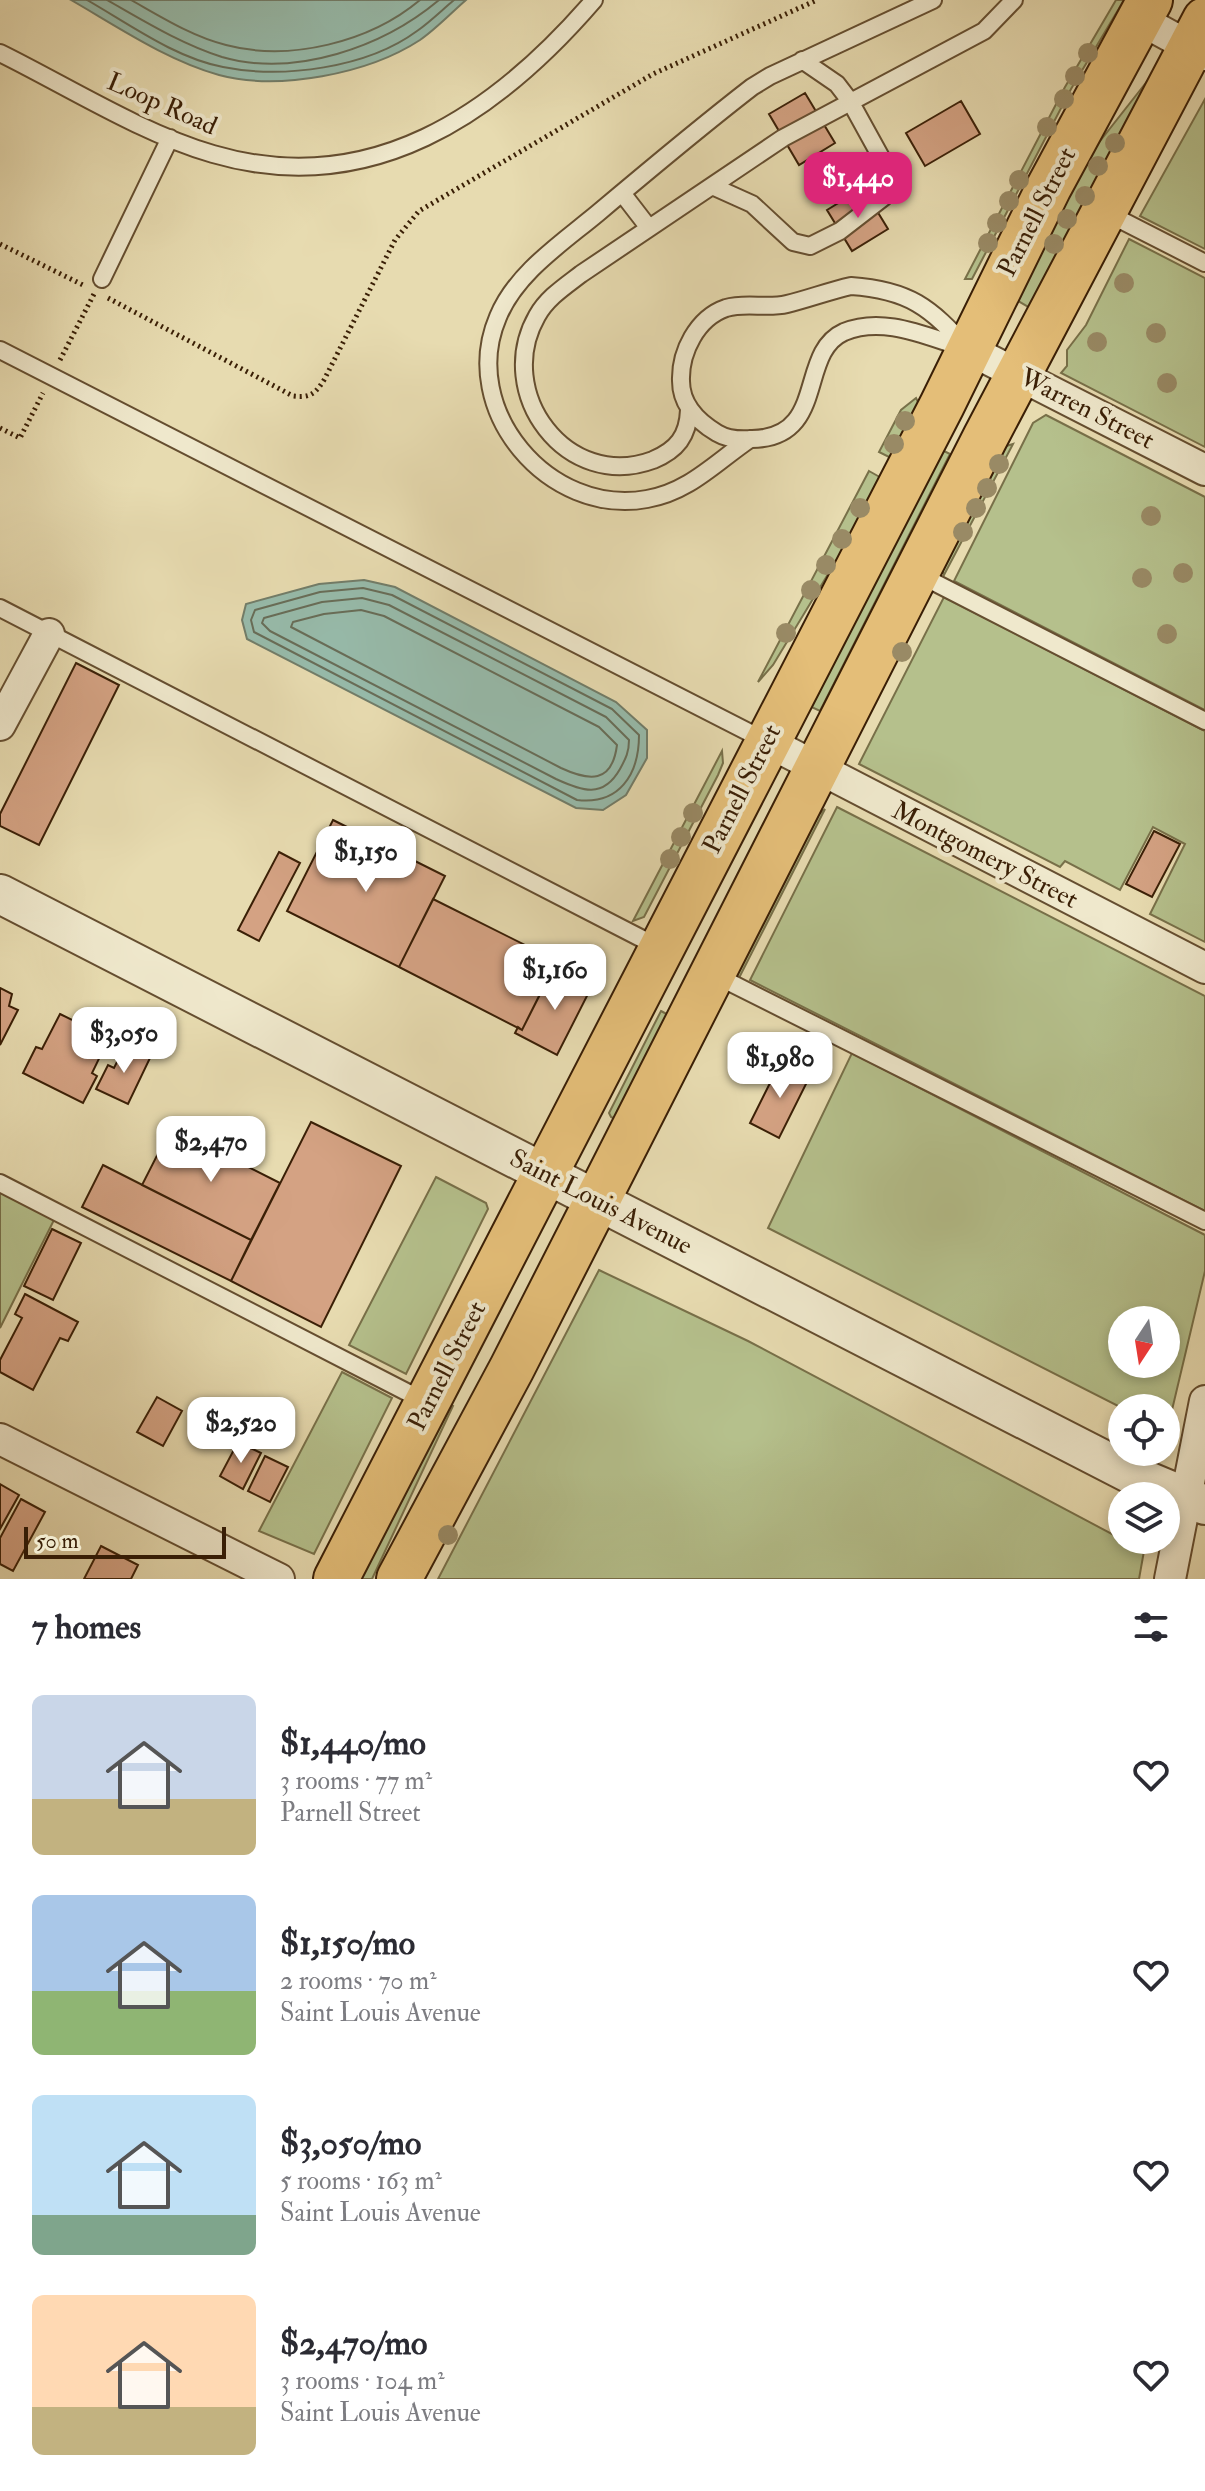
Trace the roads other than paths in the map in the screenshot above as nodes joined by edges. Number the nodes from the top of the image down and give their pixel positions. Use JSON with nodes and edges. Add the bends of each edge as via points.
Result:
{"nodes":[{"id":1,"x":594,"y":0,"type":"edge"},
{"id":2,"x":933,"y":0,"type":"edge"},
{"id":3,"x":1014,"y":0,"type":"edge"},
{"id":4,"x":1144,"y":9,"type":"edge"},
{"id":5,"x":1200,"y":40,"type":"edge"},
{"id":6,"x":0,"y":53,"type":"edge"},
{"id":7,"x":802,"y":60,"type":"junction"},
{"id":8,"x":850,"y":101,"type":"junction"},
{"id":9,"x":170,"y":138,"type":"junction"},
{"id":10,"x":712,"y":186,"type":"junction"},
{"id":11,"x":622,"y":193,"type":"junction"},
{"id":12,"x":1106,"y":212,"type":"junction"},
{"id":13,"x":649,"y":228,"type":"junction"},
{"id":14,"x":1205,"y":263,"type":"edge"},
{"id":15,"x":102,"y":279,"type":"dead end"},
{"id":16,"x":968,"y":349,"type":"junction"},
{"id":17,"x":0,"y":350,"type":"edge"},
{"id":18,"x":1019,"y":375,"type":"junction"},
{"id":19,"x":689,"y":410,"type":"junction"},
{"id":20,"x":750,"y":439,"type":"junction"},
{"id":21,"x":1205,"y":470,"type":"edge"},
{"id":22,"x":916,"y":573,"type":"junction"},
{"id":23,"x":0,"y":608,"type":"edge"},
{"id":24,"x":49,"y":634,"type":"junction"},
{"id":25,"x":1205,"y":721,"type":"edge"},
{"id":26,"x":0,"y":725,"type":"edge"},
{"id":27,"x":766,"y":741,"type":"junction"},
{"id":28,"x":817,"y":767,"type":"junction"},
{"id":29,"x":0,"y":894,"type":"edge"},
{"id":30,"x":660,"y":948,"type":"junction"},
{"id":31,"x":1205,"y":968,"type":"edge"},
{"id":32,"x":712,"y":973,"type":"junction"},
{"id":33,"x":545,"y":1173,"type":"junction"},
{"id":34,"x":0,"y":1183,"type":"edge"},
{"id":35,"x":598,"y":1200,"type":"junction"},
{"id":36,"x":1205,"y":1221,"type":"edge"},
{"id":37,"x":1205,"y":1401,"type":"edge"},
{"id":38,"x":427,"y":1403,"type":"junction"},
{"id":39,"x":0,"y":1439,"type":"edge"},
{"id":40,"x":1195,"y":1502,"type":"edge"},
{"id":41,"x":436,"y":1509,"type":"junction"},
{"id":42,"x":279,"y":1579,"type":"edge"},
{"id":43,"x":336,"y":1579,"type":"edge"},
{"id":44,"x":399,"y":1579,"type":"edge"},
{"id":45,"x":1170,"y":1579,"type":"edge"}],
"edges":[{"from":1,"to":9,"type":"lane","name":"Loop Road","via":[[507,85],[469,114],[426,140],[386,155],[347,165],[260,164]]},
{"from":2,"to":7,"type":"lane"},
{"from":3,"to":8,"type":"lane","via":[[984,31]]},
{"from":4,"to":5,"type":"street"},
{"from":4,"to":16,"type":"main road","name":"Parnell Street"},
{"from":5,"to":12,"type":"main road"},
{"from":6,"to":9,"type":"lane","name":"Loop Road"},
{"from":7,"to":8,"type":"lane","via":[[837,84]]},
{"from":7,"to":11,"type":"lane","via":[[752,87]]},
{"from":8,"to":10,"type":"lane"},
{"from":8,"to":10,"type":"lane","via":[[883,158],[889,186],[875,207],[823,242],[793,242],[752,204]]},
{"from":9,"to":15,"type":"lane"},
{"from":10,"to":13,"type":"lane"},
{"from":11,"to":13,"type":"lane"},
{"from":11,"to":20,"type":"lane","via":[[511,291],[496,319],[488,361],[503,428],[527,459],[554,481],[611,499],[645,500],[676,491]]},
{"from":12,"to":14,"type":"lane"},
{"from":12,"to":18,"type":"main road"},
{"from":13,"to":19,"type":"lane","via":[[552,296],[537,316],[524,347],[525,394],[552,437],[574,454],[623,466],[669,453],[681,442]]},
{"from":16,"to":18,"type":"street","name":"Warren Street"},
{"from":16,"to":19,"type":"lane","via":[[935,314],[906,295],[882,288],[851,286],[785,305],[724,308],[703,323],[687,345],[680,367]]},
{"from":16,"to":20,"type":"lane","via":[[885,325],[841,334],[820,361],[796,422],[762,439]]},
{"from":16,"to":27,"type":"main road","name":"Parnell Street"},
{"from":17,"to":27,"type":"lane"},
{"from":18,"to":21,"type":"street","name":"Warren Street"},
{"from":18,"to":22,"type":"main road"},
{"from":19,"to":20,"type":"lane","via":[[722,436]]},
{"from":22,"to":25,"type":"lane"},
{"from":22,"to":28,"type":"main road"},
{"from":23,"to":24,"type":"lane"},
{"from":24,"to":26,"type":"street"},
{"from":24,"to":30,"type":"lane"},
{"from":27,"to":28,"type":"street","name":"Montgomery Street"},
{"from":27,"to":30,"type":"main road","name":"Parnell Street"},
{"from":28,"to":31,"type":"street","name":"Montgomery Street"},
{"from":28,"to":32,"type":"main road"},
{"from":29,"to":33,"type":"street","name":"Saint Louis Avenue"},
{"from":30,"to":33,"type":"main road","name":"Parnell Street"},
{"from":32,"to":35,"type":"main road"},
{"from":32,"to":36,"type":"lane"},
{"from":33,"to":35,"type":"street","name":"Saint Louis Avenue"},
{"from":33,"to":38,"type":"main road","name":"Parnell Street"},
{"from":33,"to":41,"type":"main road","via":[[549,1199],[541,1232],[486,1356]]},
{"from":34,"to":38,"type":"lane"},
{"from":35,"to":40,"type":"street","name":"Saint Louis Avenue"},
{"from":35,"to":41,"type":"main road"},
{"from":37,"to":40,"type":"street"},
{"from":38,"to":43,"type":"main road","name":"Parnell Street"},
{"from":39,"to":42,"type":"street"},
{"from":40,"to":45,"type":"street"},
{"from":41,"to":44,"type":"main road"}]}
